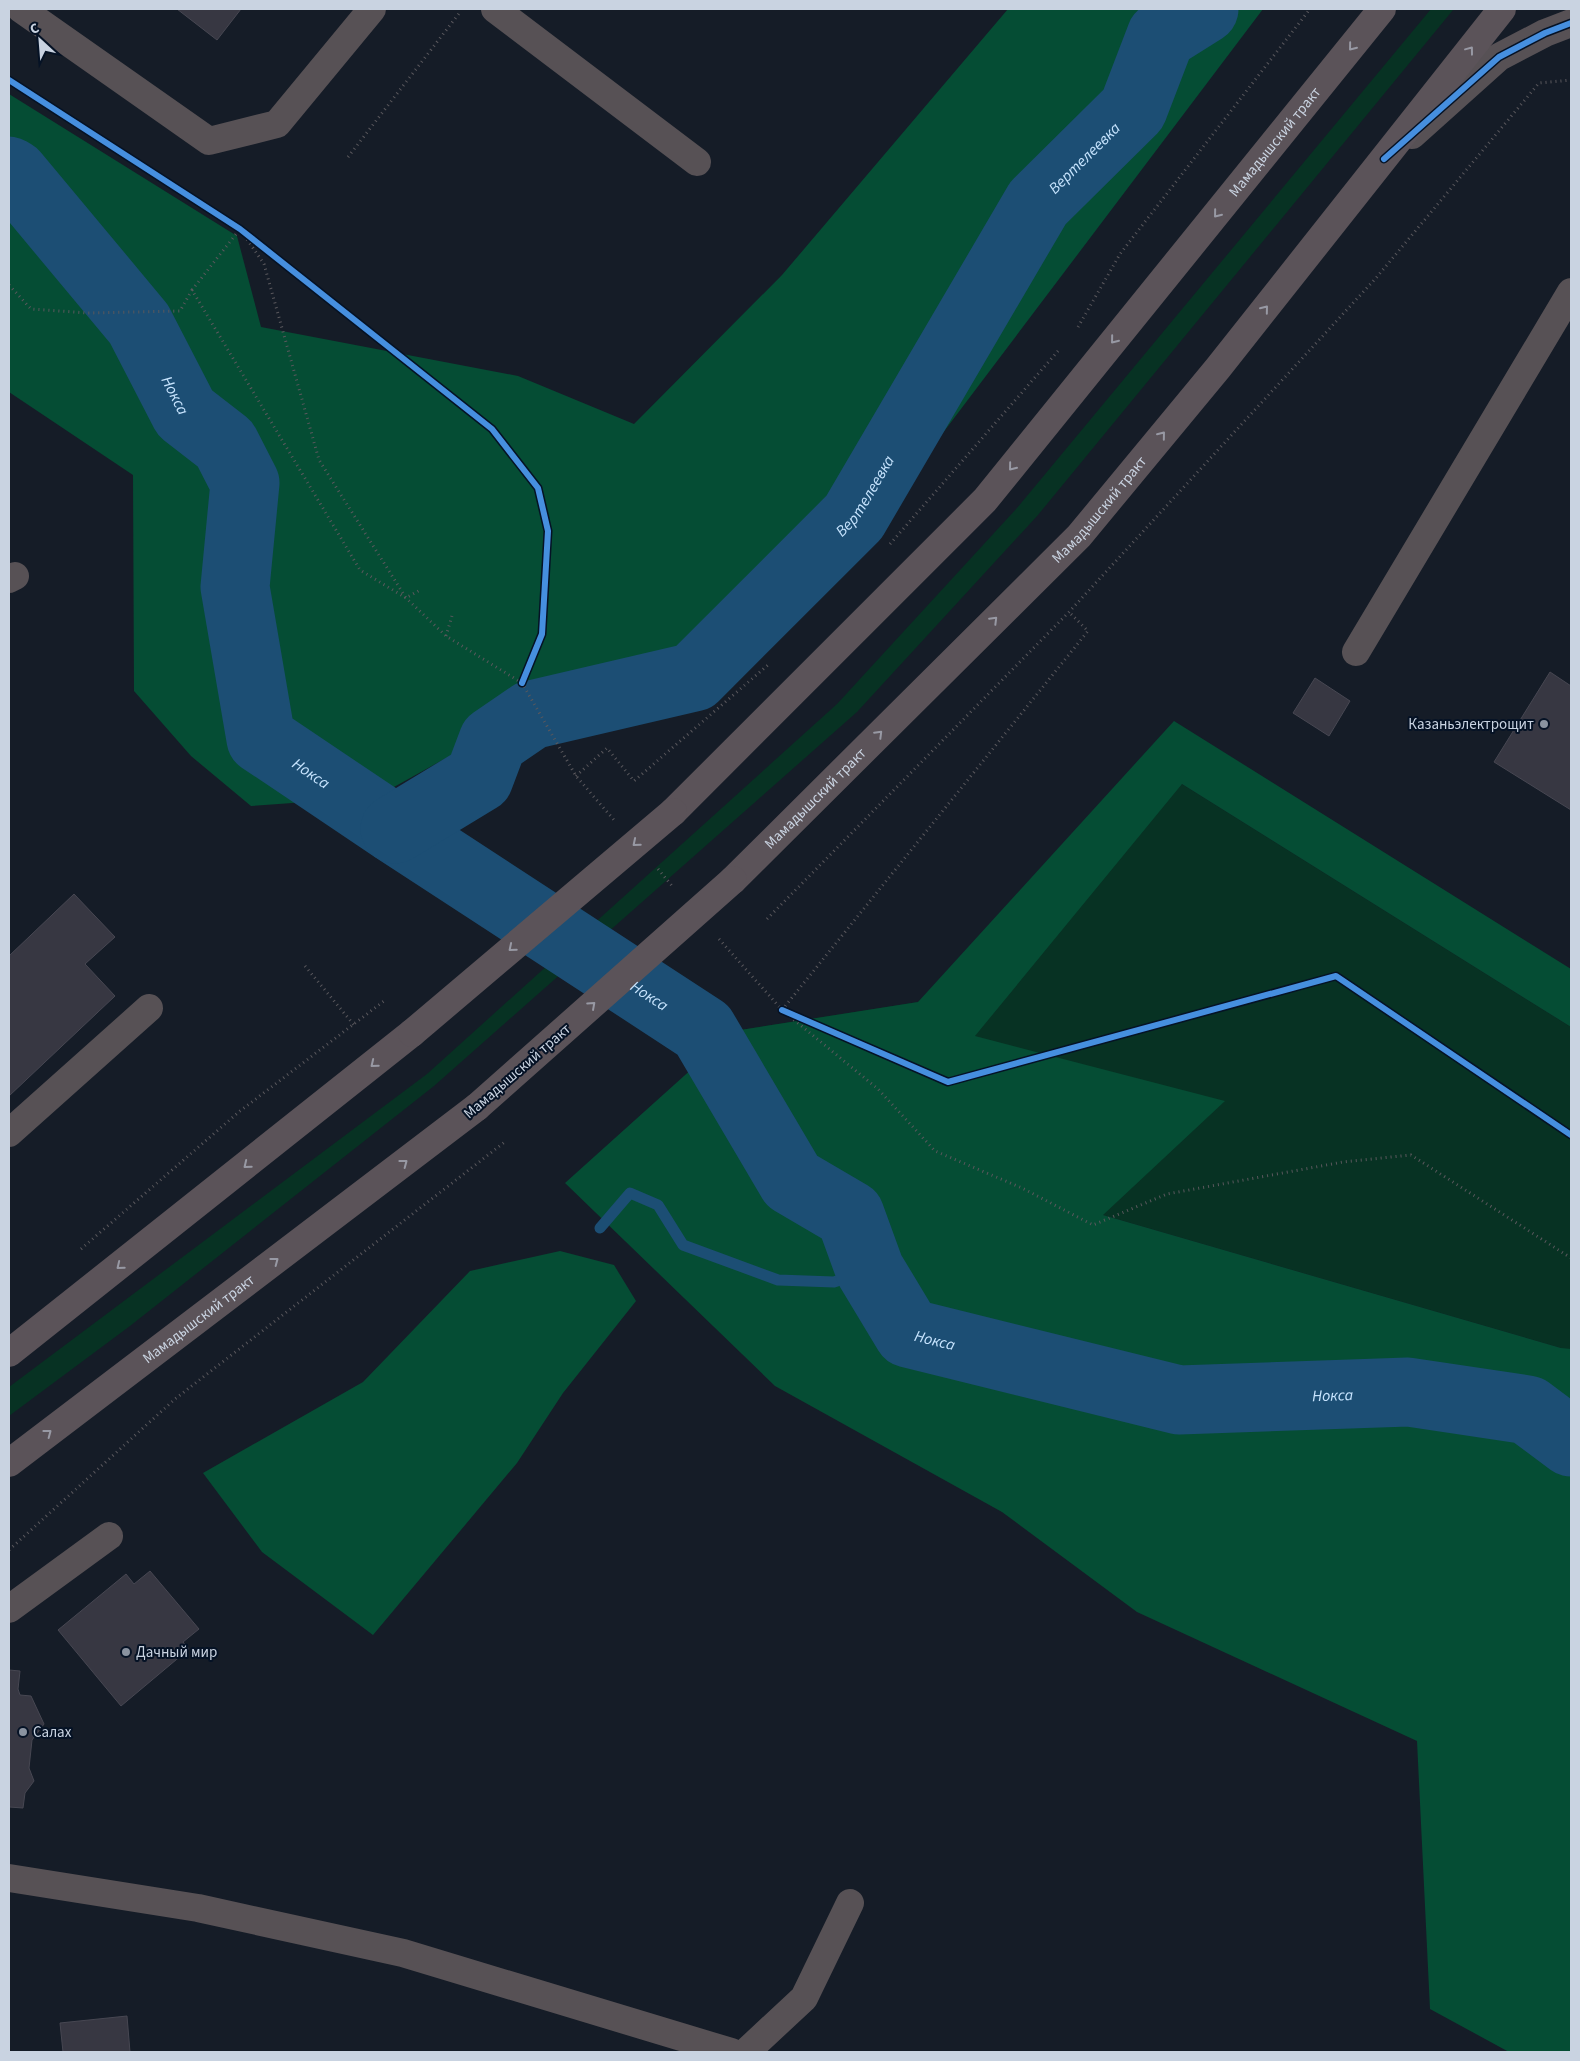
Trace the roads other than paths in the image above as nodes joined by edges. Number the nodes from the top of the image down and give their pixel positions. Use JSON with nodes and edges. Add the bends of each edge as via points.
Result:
{"nodes":[{"id":1,"x":21,"y":9,"type":"edge"},
{"id":2,"x":372,"y":9,"type":"edge"},
{"id":3,"x":495,"y":9,"type":"edge"},
{"id":4,"x":1382,"y":9,"type":"edge"},
{"id":5,"x":1502,"y":9,"type":"edge"},
{"id":6,"x":1571,"y":24,"type":"edge"},
{"id":7,"x":1384,"y":159,"type":"junction"},
{"id":8,"x":697,"y":162,"type":"dead end"},
{"id":9,"x":1571,"y":292,"type":"edge"},
{"id":10,"x":1356,"y":652,"type":"dead end"},
{"id":11,"x":149,"y":1008,"type":"dead end"},
{"id":12,"x":9,"y":1133,"type":"edge"},
{"id":13,"x":9,"y":1354,"type":"edge"},
{"id":14,"x":9,"y":1463,"type":"edge"},
{"id":15,"x":109,"y":1536,"type":"dead end"},
{"id":16,"x":9,"y":1609,"type":"edge"},
{"id":17,"x":9,"y":1878,"type":"edge"},
{"id":18,"x":850,"y":1903,"type":"dead end"},
{"id":19,"x":731,"y":2052,"type":"edge"},
{"id":20,"x":746,"y":2052,"type":"edge"}],
"edges":[{"from":1,"to":2,"type":"street","via":[[209,141],[277,124]]},
{"from":3,"to":8,"type":"street"},
{"from":4,"to":13,"type":"main road","name":"Мамадышский тракт","one_way":true,"bridge":true,"via":[[985,500],[673,812],[412,1033]]},
{"from":7,"to":5,"type":"main road","name":"Мамадышский тракт","one_way":true},
{"from":6,"to":7,"type":"street","via":[[1544,33],[1500,58]]},
{"from":14,"to":7,"type":"main road","name":"Мамадышский тракт","one_way":true,"bridge":true,"via":[[477,1107],[733,880],[1079,536]]},
{"from":9,"to":10,"type":"street"},
{"from":11,"to":12,"type":"street"},
{"from":15,"to":16,"type":"street"},
{"from":17,"to":19,"type":"street","via":[[198,1908],[403,1953]]},
{"from":18,"to":20,"type":"street","via":[[804,1998]]}]}
